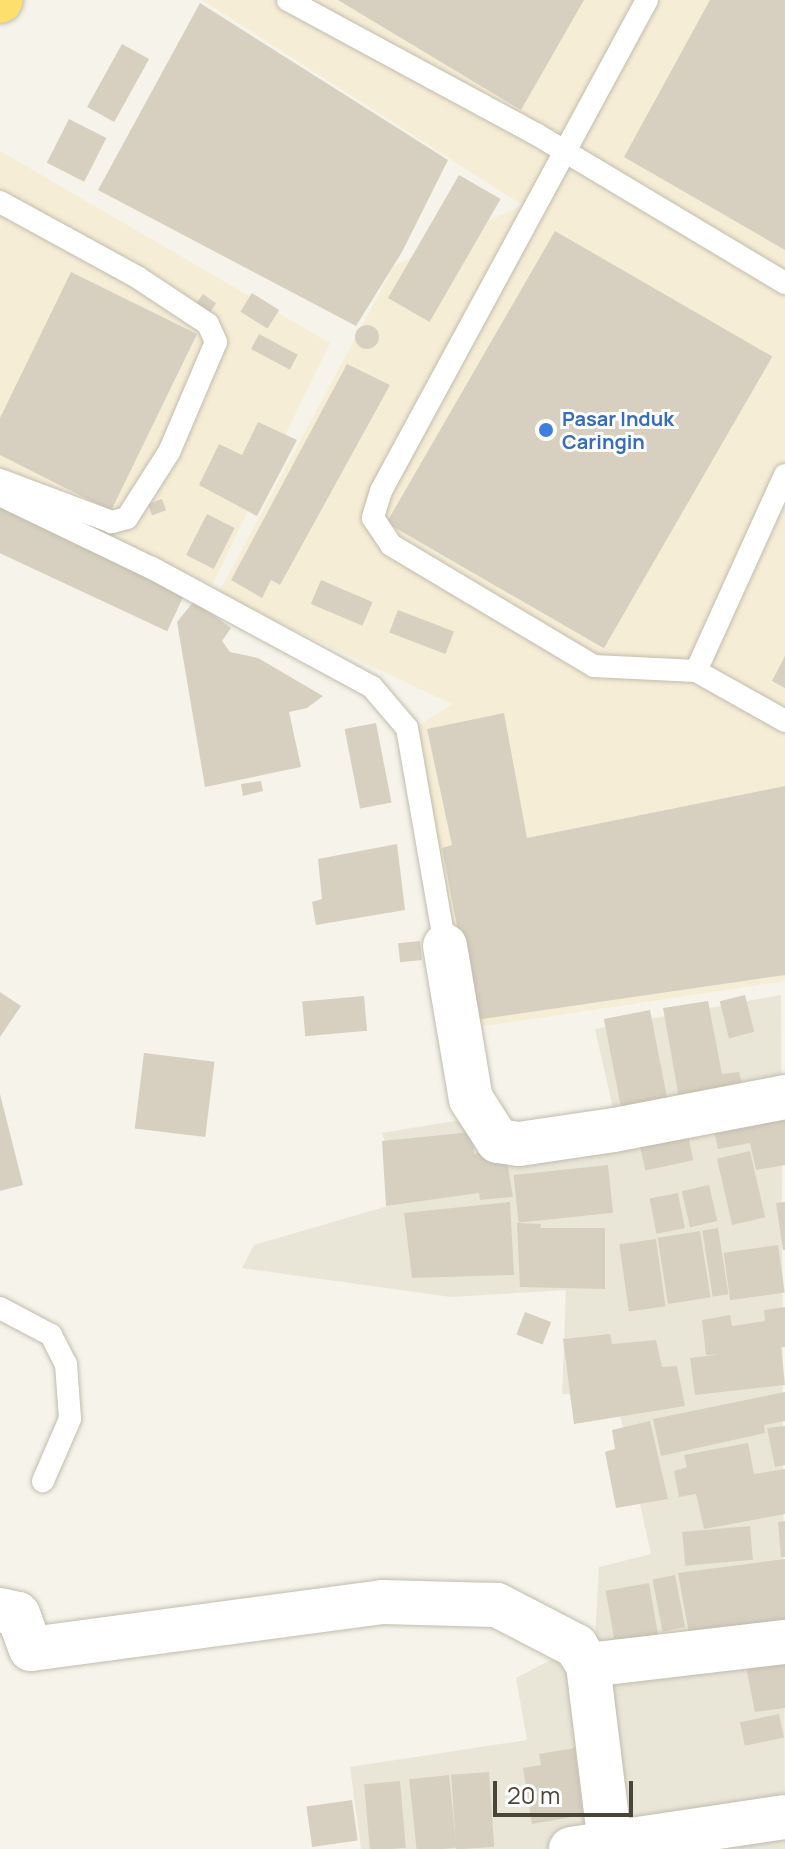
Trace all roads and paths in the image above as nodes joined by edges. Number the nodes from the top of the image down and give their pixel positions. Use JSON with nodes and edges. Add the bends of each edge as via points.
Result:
{"nodes":[{"id":1,"x":288,"y":0,"type":"edge"},
{"id":2,"x":647,"y":0,"type":"edge"},
{"id":3,"x":564,"y":151,"type":"junction"},
{"id":4,"x":0,"y":202,"type":"edge"},
{"id":5,"x":785,"y":283,"type":"edge"},
{"id":6,"x":785,"y":475,"type":"edge"},
{"id":7,"x":0,"y":480,"type":"edge"},
{"id":8,"x":0,"y":495,"type":"edge"},
{"id":9,"x":696,"y":671,"type":"junction"},
{"id":10,"x":785,"y":721,"type":"edge"},
{"id":11,"x":445,"y":946,"type":"joint"},
{"id":12,"x":785,"y":1097,"type":"edge"},
{"id":13,"x":0,"y":1308,"type":"edge"},
{"id":14,"x":43,"y":1481,"type":"dead end"},
{"id":15,"x":0,"y":1610,"type":"edge"},
{"id":16,"x":785,"y":1642,"type":"edge"},
{"id":17,"x":588,"y":1665,"type":"junction"},
{"id":18,"x":785,"y":1817,"type":"edge"},
{"id":19,"x":591,"y":1846,"type":"edge"}],
"edges":[{"from":1,"to":3,"type":"lane"},
{"from":2,"to":3,"type":"lane"},
{"from":3,"to":5,"type":"lane"},
{"from":3,"to":9,"type":"lane","via":[[381,491],[373,518],[391,545],[594,666]]},
{"from":4,"to":7,"type":"lane","via":[[137,277],[208,324],[216,342],[169,452],[127,518],[112,522]]},
{"from":6,"to":9,"type":"lane"},
{"from":8,"to":11,"type":"lane","via":[[152,568],[372,687],[407,728]]},
{"from":9,"to":10,"type":"lane"},
{"from":11,"to":12,"type":"street","via":[[471,1099],[498,1141],[519,1144],[582,1135]]},
{"from":13,"to":14,"type":"lane","via":[[51,1335],[66,1364],[70,1419]]},
{"from":15,"to":17,"type":"street","via":[[18,1614],[31,1649],[383,1602],[497,1605],[576,1646]]},
{"from":16,"to":17,"type":"street"},
{"from":17,"to":19,"type":"street"},
{"from":18,"to":19,"type":"street"}]}
